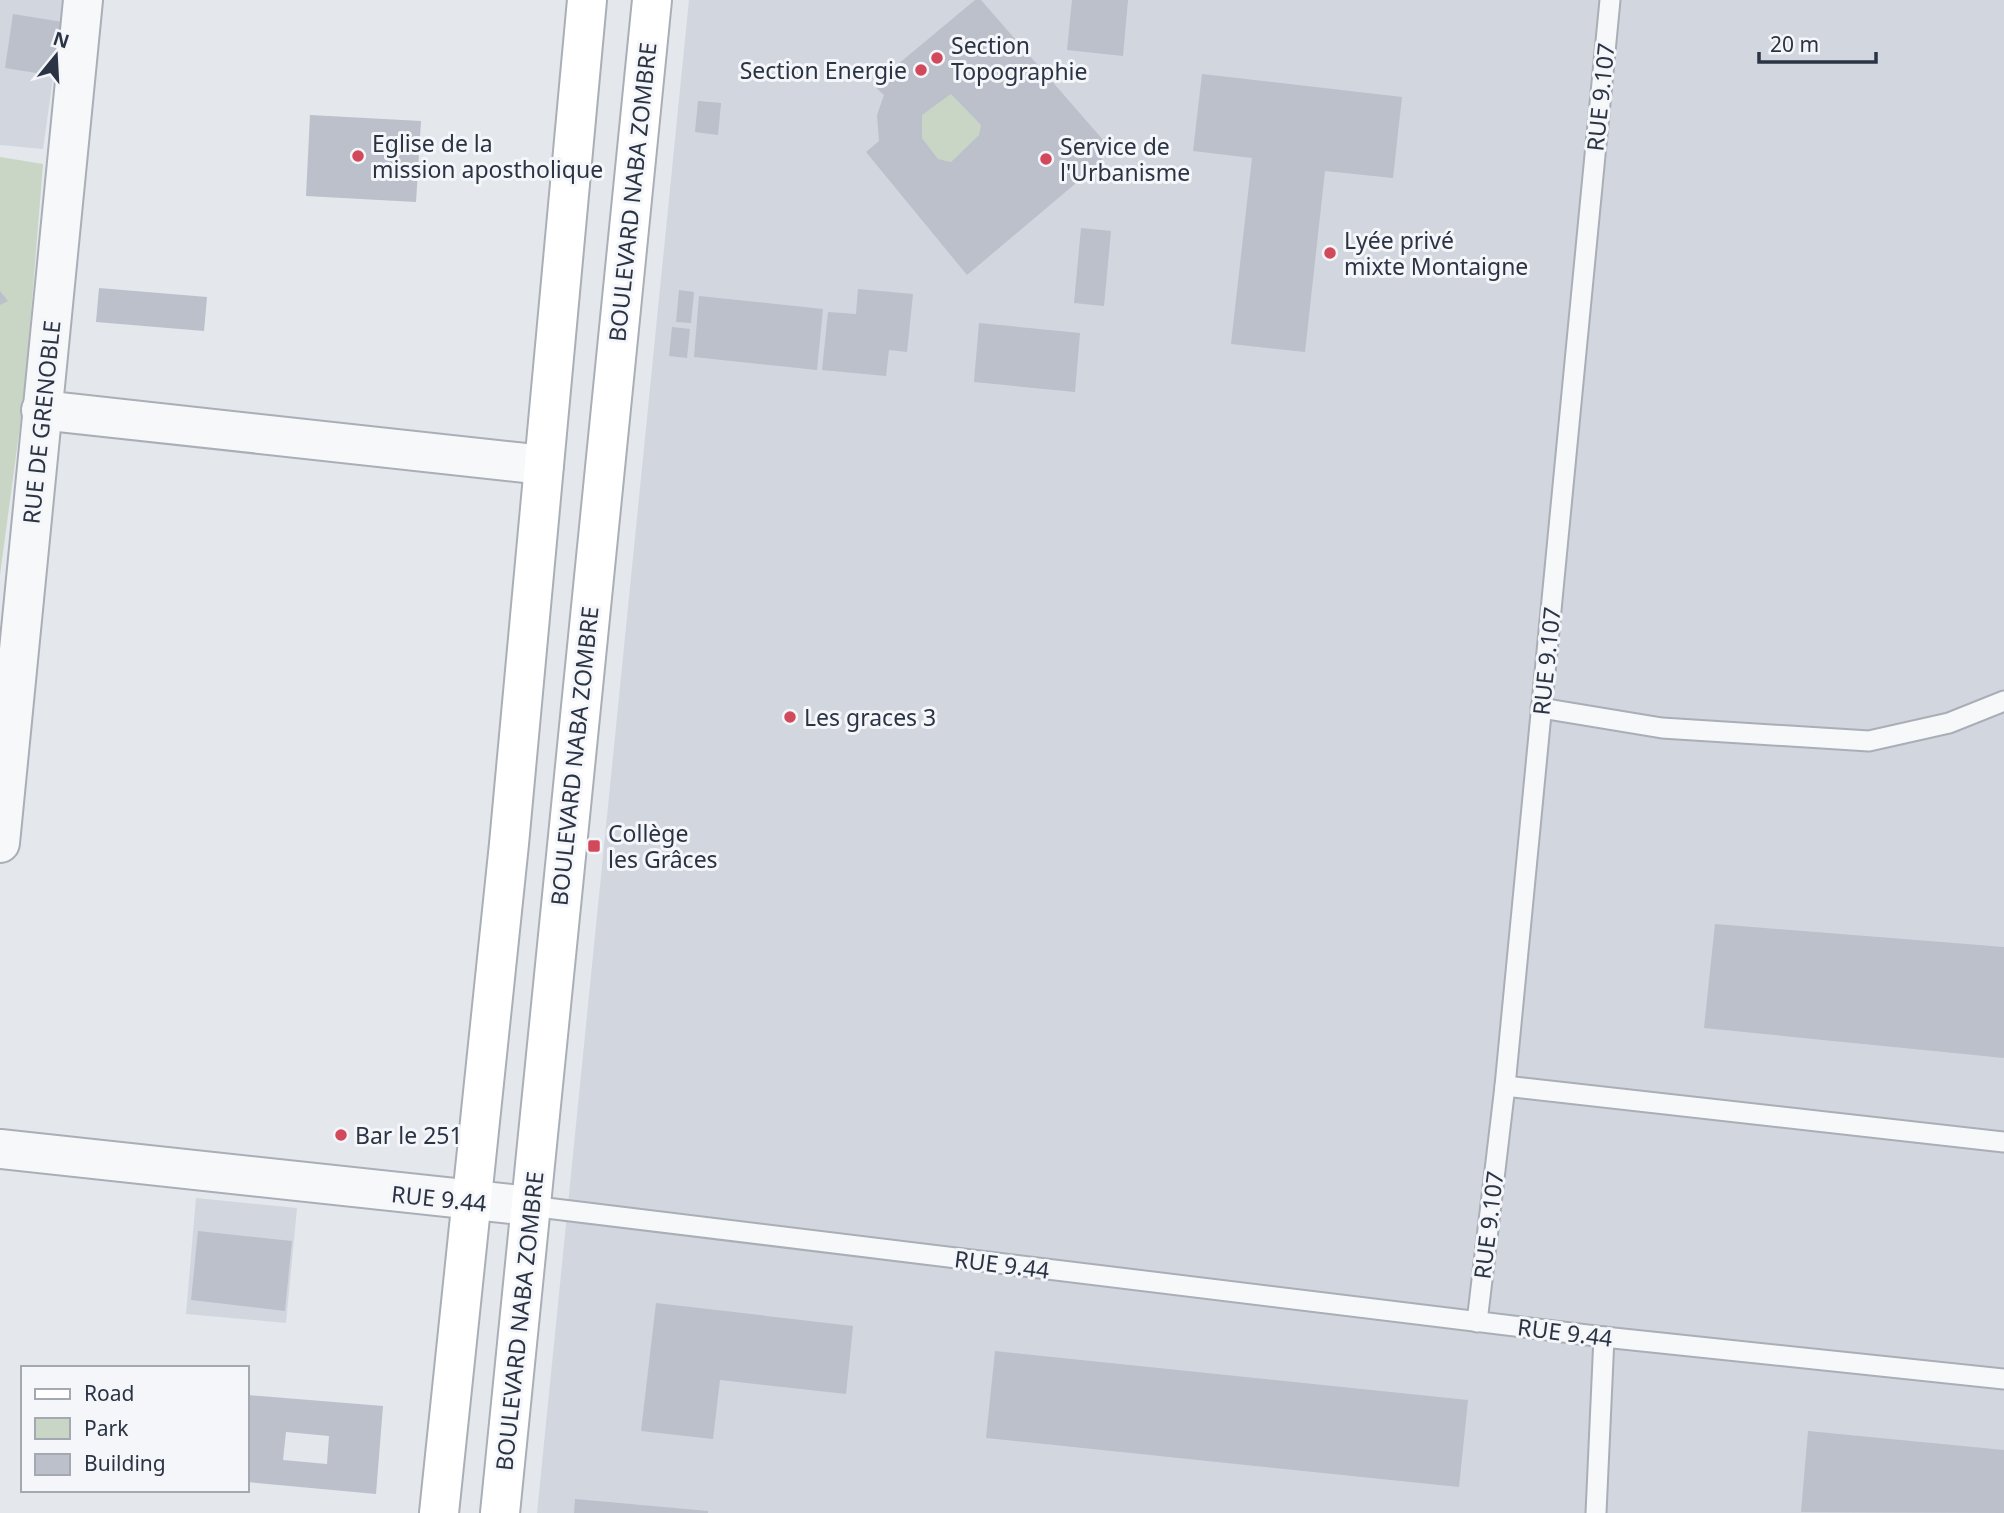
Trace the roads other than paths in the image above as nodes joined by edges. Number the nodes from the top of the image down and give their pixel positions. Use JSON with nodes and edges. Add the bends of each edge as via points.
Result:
{"nodes":[{"id":1,"x":83,"y":0,"type":"edge"},
{"id":2,"x":587,"y":0,"type":"edge"},
{"id":3,"x":652,"y":0,"type":"edge"},
{"id":4,"x":1610,"y":0,"type":"edge"},
{"id":5,"x":41,"y":410,"type":"junction"},
{"id":6,"x":544,"y":465,"type":"junction"},
{"id":7,"x":2004,"y":701,"type":"edge"},
{"id":8,"x":1541,"y":708,"type":"junction"},
{"id":9,"x":4,"y":744,"type":"edge"},
{"id":10,"x":0,"y":844,"type":"edge"},
{"id":11,"x":1505,"y":1086,"type":"junction"},
{"id":12,"x":2004,"y":1142,"type":"edge"},
{"id":13,"x":0,"y":1149,"type":"edge"},
{"id":14,"x":471,"y":1202,"type":"junction"},
{"id":15,"x":530,"y":1206,"type":"junction"},
{"id":16,"x":1477,"y":1322,"type":"junction"},
{"id":17,"x":1604,"y":1337,"type":"junction"},
{"id":18,"x":2004,"y":1379,"type":"edge"},
{"id":19,"x":439,"y":1513,"type":"edge"},
{"id":20,"x":500,"y":1513,"type":"edge"},
{"id":21,"x":1596,"y":1513,"type":"edge"}],
"edges":[{"from":1,"to":5,"type":"street","name":"RUE DE GRENOBLE"},
{"from":2,"to":6,"type":"main road"},
{"from":3,"to":15,"type":"main road","name":"BOULEVARD NABA ZOMBRE"},
{"from":4,"to":8,"type":"lane","name":"RUE 9.107"},
{"from":5,"to":6,"type":"street"},
{"from":5,"to":9,"type":"street","name":"RUE DE GRENOBLE"},
{"from":6,"to":14,"type":"main road"},
{"from":7,"to":8,"type":"lane","via":[[1949,723],[1869,741],[1662,728]]},
{"from":8,"to":11,"type":"lane","name":"RUE 9.107"},
{"from":9,"to":10,"type":"street","name":"RUE DE GRENOBLE"},
{"from":11,"to":12,"type":"lane"},
{"from":11,"to":16,"type":"lane","name":"RUE 9.107"},
{"from":13,"to":14,"type":"street","name":"RUE 9.44"},
{"from":14,"to":15,"type":"street","name":"RUE 9.44"},
{"from":14,"to":19,"type":"main road"},
{"from":15,"to":16,"type":"lane","name":"RUE 9.44"},
{"from":15,"to":20,"type":"main road","name":"BOULEVARD NABA ZOMBRE"},
{"from":16,"to":17,"type":"lane","name":"RUE 9.44"},
{"from":17,"to":18,"type":"lane","name":"RUE 9.44"},
{"from":17,"to":21,"type":"lane"}]}
